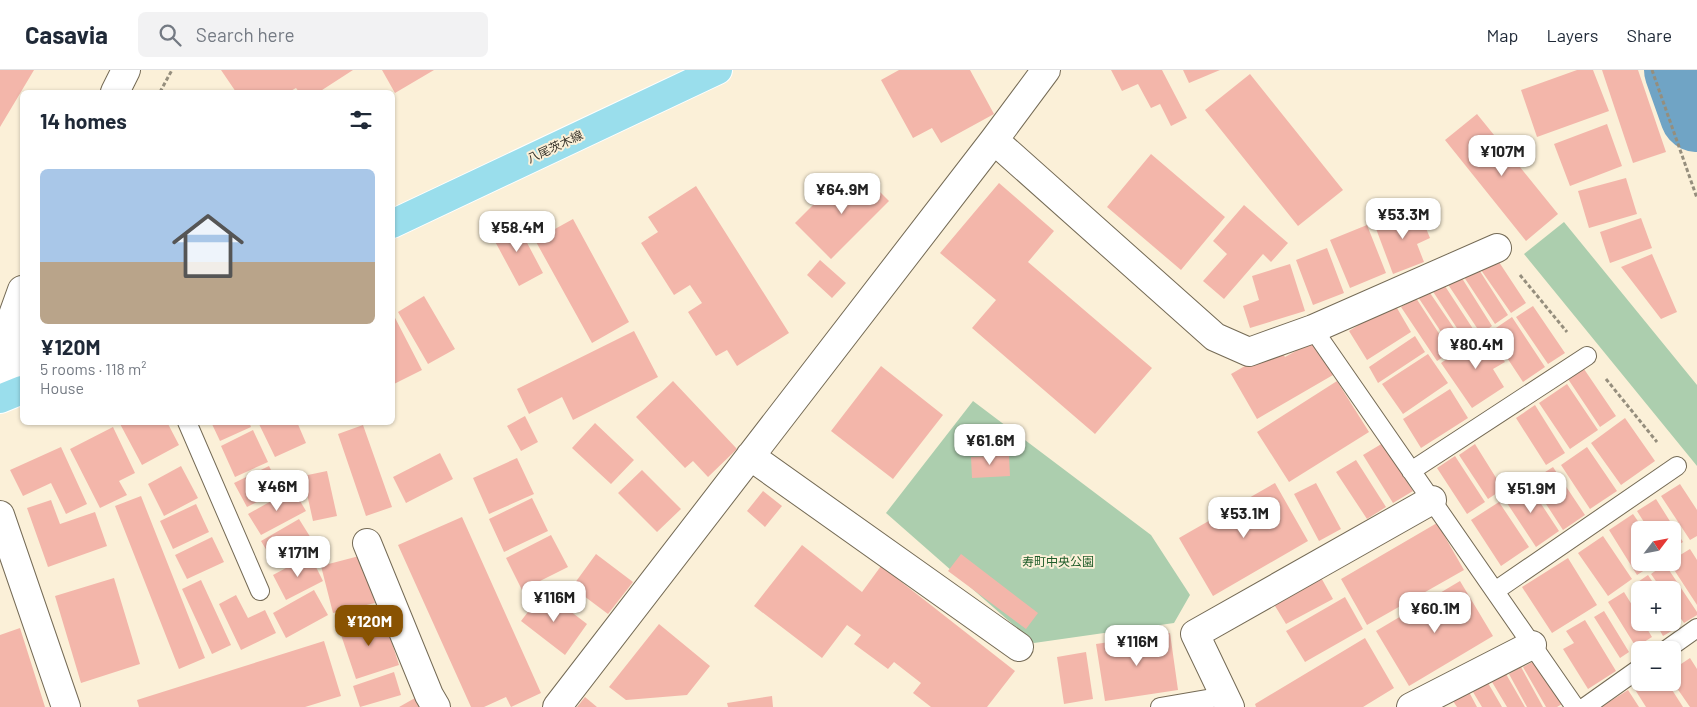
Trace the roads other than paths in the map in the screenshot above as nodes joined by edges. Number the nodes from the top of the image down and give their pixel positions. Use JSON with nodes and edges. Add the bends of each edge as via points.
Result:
{"nodes":[{"id":1,"x":126,"y":70,"type":"edge"},
{"id":2,"x":718,"y":70,"type":"edge"},
{"id":3,"x":1046,"y":70,"type":"edge"},
{"id":4,"x":116,"y":90,"type":"edge"},
{"id":5,"x":994,"y":140,"type":"junction"},
{"id":6,"x":395,"y":223,"type":"edge"},
{"id":7,"x":1497,"y":248,"type":"dead end"},
{"id":8,"x":20,"y":296,"type":"edge"},
{"id":9,"x":1313,"y":329,"type":"junction"},
{"id":10,"x":1587,"y":356,"type":"dead end"},
{"id":11,"x":12,"y":394,"type":"edge"},
{"id":12,"x":188,"y":425,"type":"edge"},
{"id":13,"x":750,"y":456,"type":"junction"},
{"id":14,"x":1677,"y":466,"type":"dead end"},
{"id":15,"x":1411,"y":471,"type":"junction"},
{"id":16,"x":1432,"y":500,"type":"junction"},
{"id":17,"x":0,"y":515,"type":"edge"},
{"id":18,"x":366,"y":543,"type":"dead end"},
{"id":19,"x":260,"y":591,"type":"dead end"},
{"id":20,"x":1495,"y":591,"type":"junction"},
{"id":21,"x":1697,"y":628,"type":"edge"},
{"id":22,"x":1679,"y":641,"type":"edge"},
{"id":23,"x":1532,"y":645,"type":"junction"},
{"id":24,"x":1019,"y":647,"type":"dead end"},
{"id":25,"x":1631,"y":674,"type":"edge"},
{"id":26,"x":1227,"y":702,"type":"edge"},
{"id":27,"x":66,"y":707,"type":"edge"},
{"id":28,"x":436,"y":707,"type":"edge"},
{"id":29,"x":556,"y":707,"type":"edge"},
{"id":30,"x":1160,"y":707,"type":"edge"},
{"id":31,"x":1411,"y":707,"type":"edge"},
{"id":32,"x":1575,"y":707,"type":"edge"},
{"id":33,"x":1585,"y":707,"type":"edge"}],
"edges":[{"from":1,"to":4,"type":"street"},
{"from":2,"to":6,"type":"main road","name":"八尾茨木線"},
{"from":3,"to":5,"type":"street"},
{"from":5,"to":9,"type":"street","via":[[1216,336],[1249,352]]},
{"from":5,"to":13,"type":"street"},
{"from":7,"to":9,"type":"street"},
{"from":8,"to":11,"type":"street","via":[[7,352]]},
{"from":9,"to":15,"type":"lane"},
{"from":10,"to":15,"type":"lane"},
{"from":12,"to":19,"type":"lane"},
{"from":13,"to":24,"type":"street"},
{"from":13,"to":29,"type":"street"},
{"from":14,"to":20,"type":"lane"},
{"from":15,"to":16,"type":"lane"},
{"from":16,"to":20,"type":"lane"},
{"from":16,"to":26,"type":"street","via":[[1195,634]]},
{"from":17,"to":27,"type":"street"},
{"from":18,"to":28,"type":"street"},
{"from":20,"to":23,"type":"lane"},
{"from":21,"to":22,"type":"lane"},
{"from":23,"to":31,"type":"street"},
{"from":23,"to":32,"type":"lane"},
{"from":25,"to":33,"type":"lane"},
{"from":26,"to":30,"type":"lane"}]}
